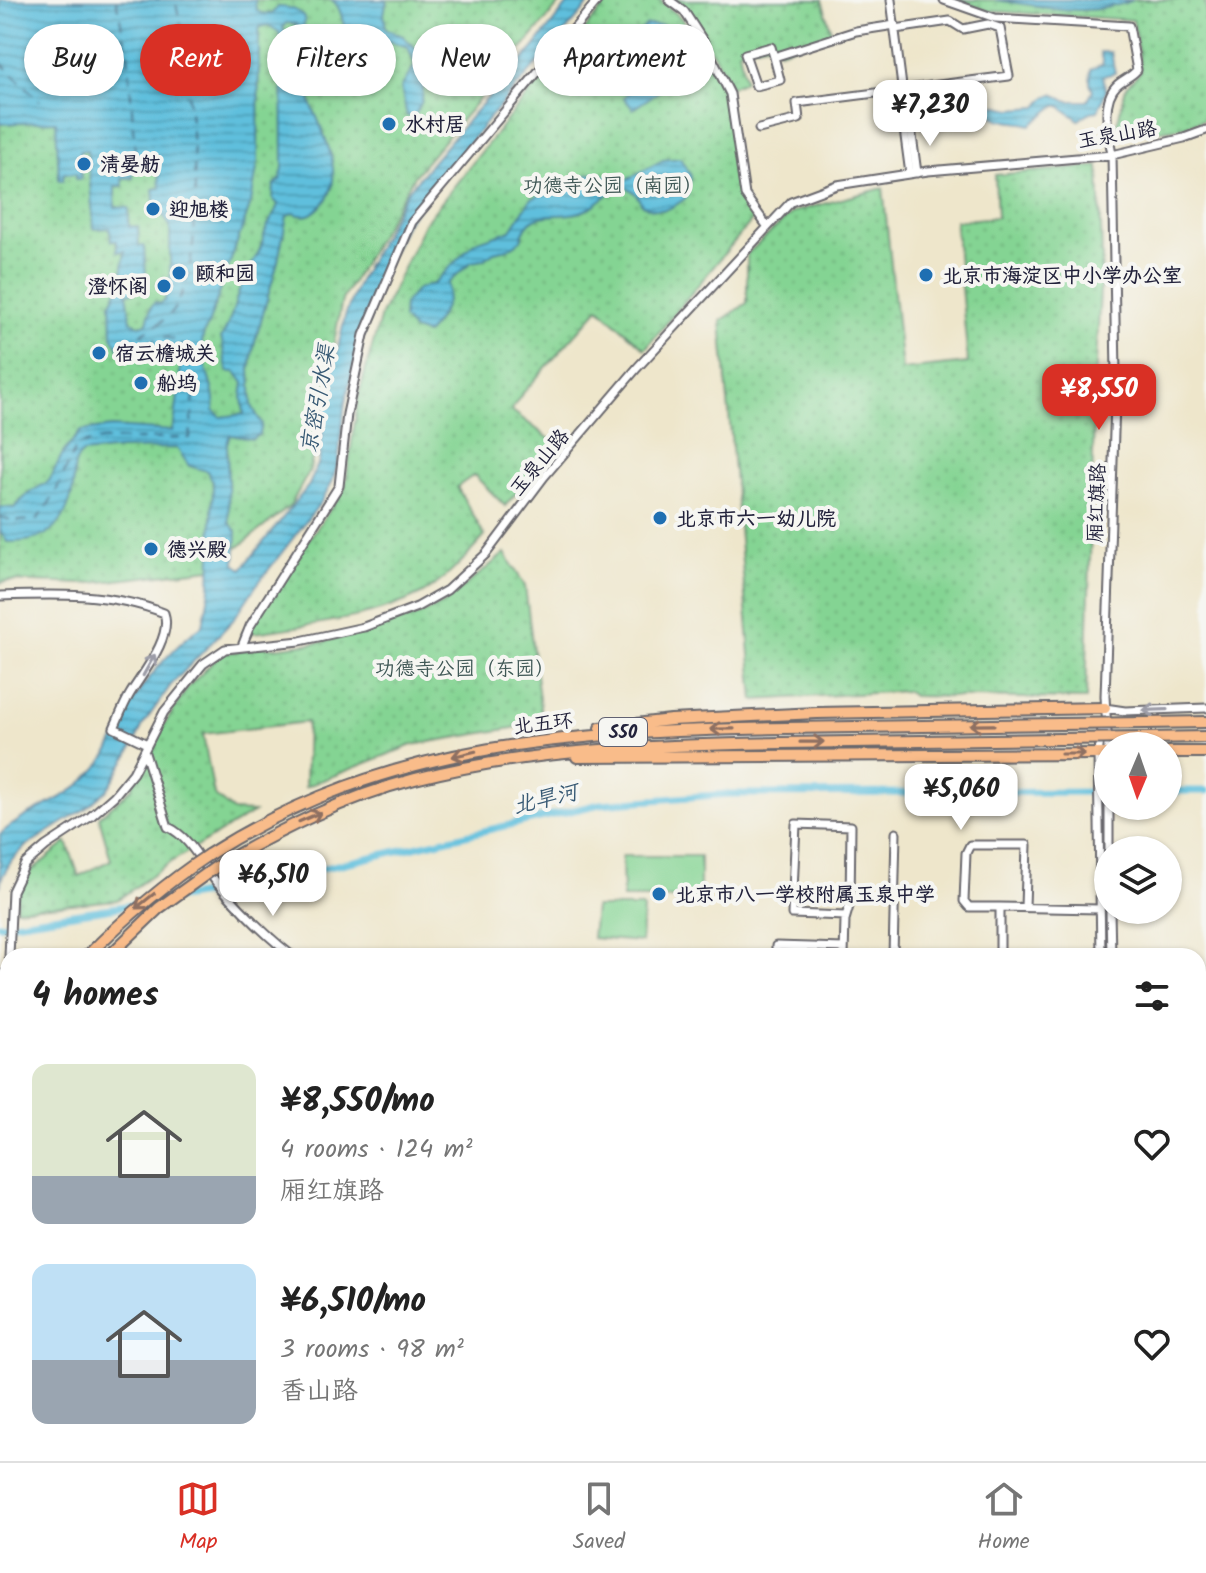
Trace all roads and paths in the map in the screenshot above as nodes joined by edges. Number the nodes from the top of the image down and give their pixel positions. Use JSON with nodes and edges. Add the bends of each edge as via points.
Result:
{"nodes":[{"id":1,"x":598,"y":0,"type":"edge"},
{"id":2,"x":669,"y":0,"type":"edge"},
{"id":3,"x":891,"y":0,"type":"edge"},
{"id":4,"x":944,"y":0,"type":"edge"},
{"id":5,"x":895,"y":27,"type":"junction"},
{"id":6,"x":774,"y":57,"type":"junction"},
{"id":7,"x":903,"y":89,"type":"junction"},
{"id":8,"x":905,"y":110,"type":"junction"},
{"id":9,"x":908,"y":128,"type":"junction"},
{"id":10,"x":759,"y":129,"type":"dead end"},
{"id":11,"x":1206,"y":130,"type":"edge"},
{"id":12,"x":1112,"y":155,"type":"junction"},
{"id":13,"x":913,"y":173,"type":"junction"},
{"id":14,"x":767,"y":226,"type":"junction"},
{"id":15,"x":0,"y":596,"type":"edge"},
{"id":16,"x":242,"y":646,"type":"junction"},
{"id":17,"x":1105,"y":708,"type":"junction"},
{"id":18,"x":1206,"y":708,"type":"edge"},
{"id":19,"x":1206,"y":722,"type":"edge"},
{"id":20,"x":1105,"y":732,"type":"edge"},
{"id":21,"x":1206,"y":737,"type":"edge"},
{"id":22,"x":530,"y":742,"type":"junction"},
{"id":23,"x":147,"y":744,"type":"junction"},
{"id":24,"x":1094,"y":752,"type":"edge"},
{"id":25,"x":1182,"y":752,"type":"edge"},
{"id":26,"x":1206,"y":752,"type":"edge"},
{"id":27,"x":145,"y":753,"type":"dead end"},
{"id":28,"x":519,"y":758,"type":"junction"},
{"id":29,"x":896,"y":833,"type":"dead end"},
{"id":30,"x":1000,"y":907,"type":"junction"},
{"id":31,"x":1025,"y":907,"type":"junction"},
{"id":32,"x":1094,"y":909,"type":"edge"},
{"id":33,"x":846,"y":916,"type":"junction"},
{"id":34,"x":1100,"y":924,"type":"edge"},
{"id":35,"x":1110,"y":924,"type":"edge"},
{"id":36,"x":9,"y":948,"type":"edge"},
{"id":37,"x":95,"y":948,"type":"edge"},
{"id":38,"x":117,"y":948,"type":"edge"},
{"id":39,"x":283,"y":948,"type":"edge"},
{"id":40,"x":776,"y":948,"type":"edge"},
{"id":41,"x":799,"y":948,"type":"edge"},
{"id":42,"x":844,"y":948,"type":"edge"},
{"id":43,"x":893,"y":948,"type":"edge"},
{"id":44,"x":1000,"y":948,"type":"edge"},
{"id":45,"x":1101,"y":948,"type":"edge"},
{"id":46,"x":1111,"y":948,"type":"edge"}],
"edges":[{"from":1,"to":16,"type":"street","via":[[412,222],[364,335],[339,486]]},
{"from":2,"to":14,"type":"street","via":[[684,11],[730,94],[745,195]]},
{"from":3,"to":5,"type":"street"},
{"from":4,"to":12,"type":"street","name":"厢红旗路","via":[[995,18],[1129,26],[1137,70],[1117,85],[1111,97],[1107,125]]},
{"from":5,"to":6,"type":"street","via":[[856,31]]},
{"from":5,"to":7,"type":"street"},
{"from":5,"to":7,"type":"street","via":[[950,21],[963,29],[988,24],[1000,28],[1009,76]]},
{"from":6,"to":6,"type":"street","via":[[780,80],[756,86],[745,54],[771,47]]},
{"from":7,"to":8,"type":"street"},
{"from":7,"to":10,"type":"street","via":[[797,103],[799,119]]},
{"from":8,"to":9,"type":"street","via":[[916,117]]},
{"from":8,"to":9,"type":"street","via":[[897,118]]},
{"from":9,"to":13,"type":"street"},
{"from":11,"to":12,"type":"street","name":"玉泉山路"},
{"from":12,"to":13,"type":"street","name":"玉泉山路"},
{"from":12,"to":17,"type":"street","name":"厢红旗路","via":[[1116,373]]},
{"from":13,"to":14,"type":"street","name":"玉泉山路","via":[[837,185],[791,202]]},
{"from":14,"to":16,"type":"street","name":"玉泉山路","via":[[637,368],[486,554],[447,590],[343,633]]},
{"from":23,"to":15,"type":"street","one_way":true,"via":[[114,728],[152,663],[166,622],[164,613],[88,595]]},
{"from":16,"to":23,"type":"street","name":"玉泉山路","via":[[225,649],[203,664],[164,712]]},
{"from":18,"to":17,"type":"street","one_way":true},
{"from":17,"to":20,"type":"street","name":"厢红旗路"},
{"from":17,"to":22,"type":"highway","via":[[671,720]]},
{"from":19,"to":22,"type":"highway","name":"北五环","number":"S50","one_way":true,"bridge":true,"via":[[680,730]]},
{"from":28,"to":21,"type":"highway","name":"北五环","number":"S50","one_way":true,"bridge":true,"via":[[612,747]]},
{"from":22,"to":37,"type":"highway","name":"北五环","number":"S50","one_way":true,"bridge":true,"via":[[411,766],[285,811],[174,878]]},
{"from":23,"to":36,"type":"street","name":"玉泉山路","via":[[114,796],[25,864],[14,884]]},
{"from":28,"to":24,"type":"highway","one_way":true},
{"from":25,"to":26,"type":"highway"},
{"from":27,"to":39,"type":"street","via":[[168,827],[185,837],[219,885]]},
{"from":38,"to":28,"type":"highway","name":"北五环","number":"S50","one_way":true,"bridge":true,"via":[[159,908],[216,867],[294,824],[414,779]]},
{"from":29,"to":43,"type":"street"},
{"from":30,"to":31,"type":"street"},
{"from":30,"to":31,"type":"street","via":[[969,907],[964,901],[970,845],[1027,845]]},
{"from":30,"to":44,"type":"street"},
{"from":31,"to":32,"type":"street"},
{"from":33,"to":33,"type":"street","via":[[851,826],[796,824],[792,914]]},
{"from":33,"to":42,"type":"street"},
{"from":34,"to":45,"type":"street","name":"厢红旗路"},
{"from":35,"to":46,"type":"street"},
{"from":40,"to":41,"type":"street"}]}
